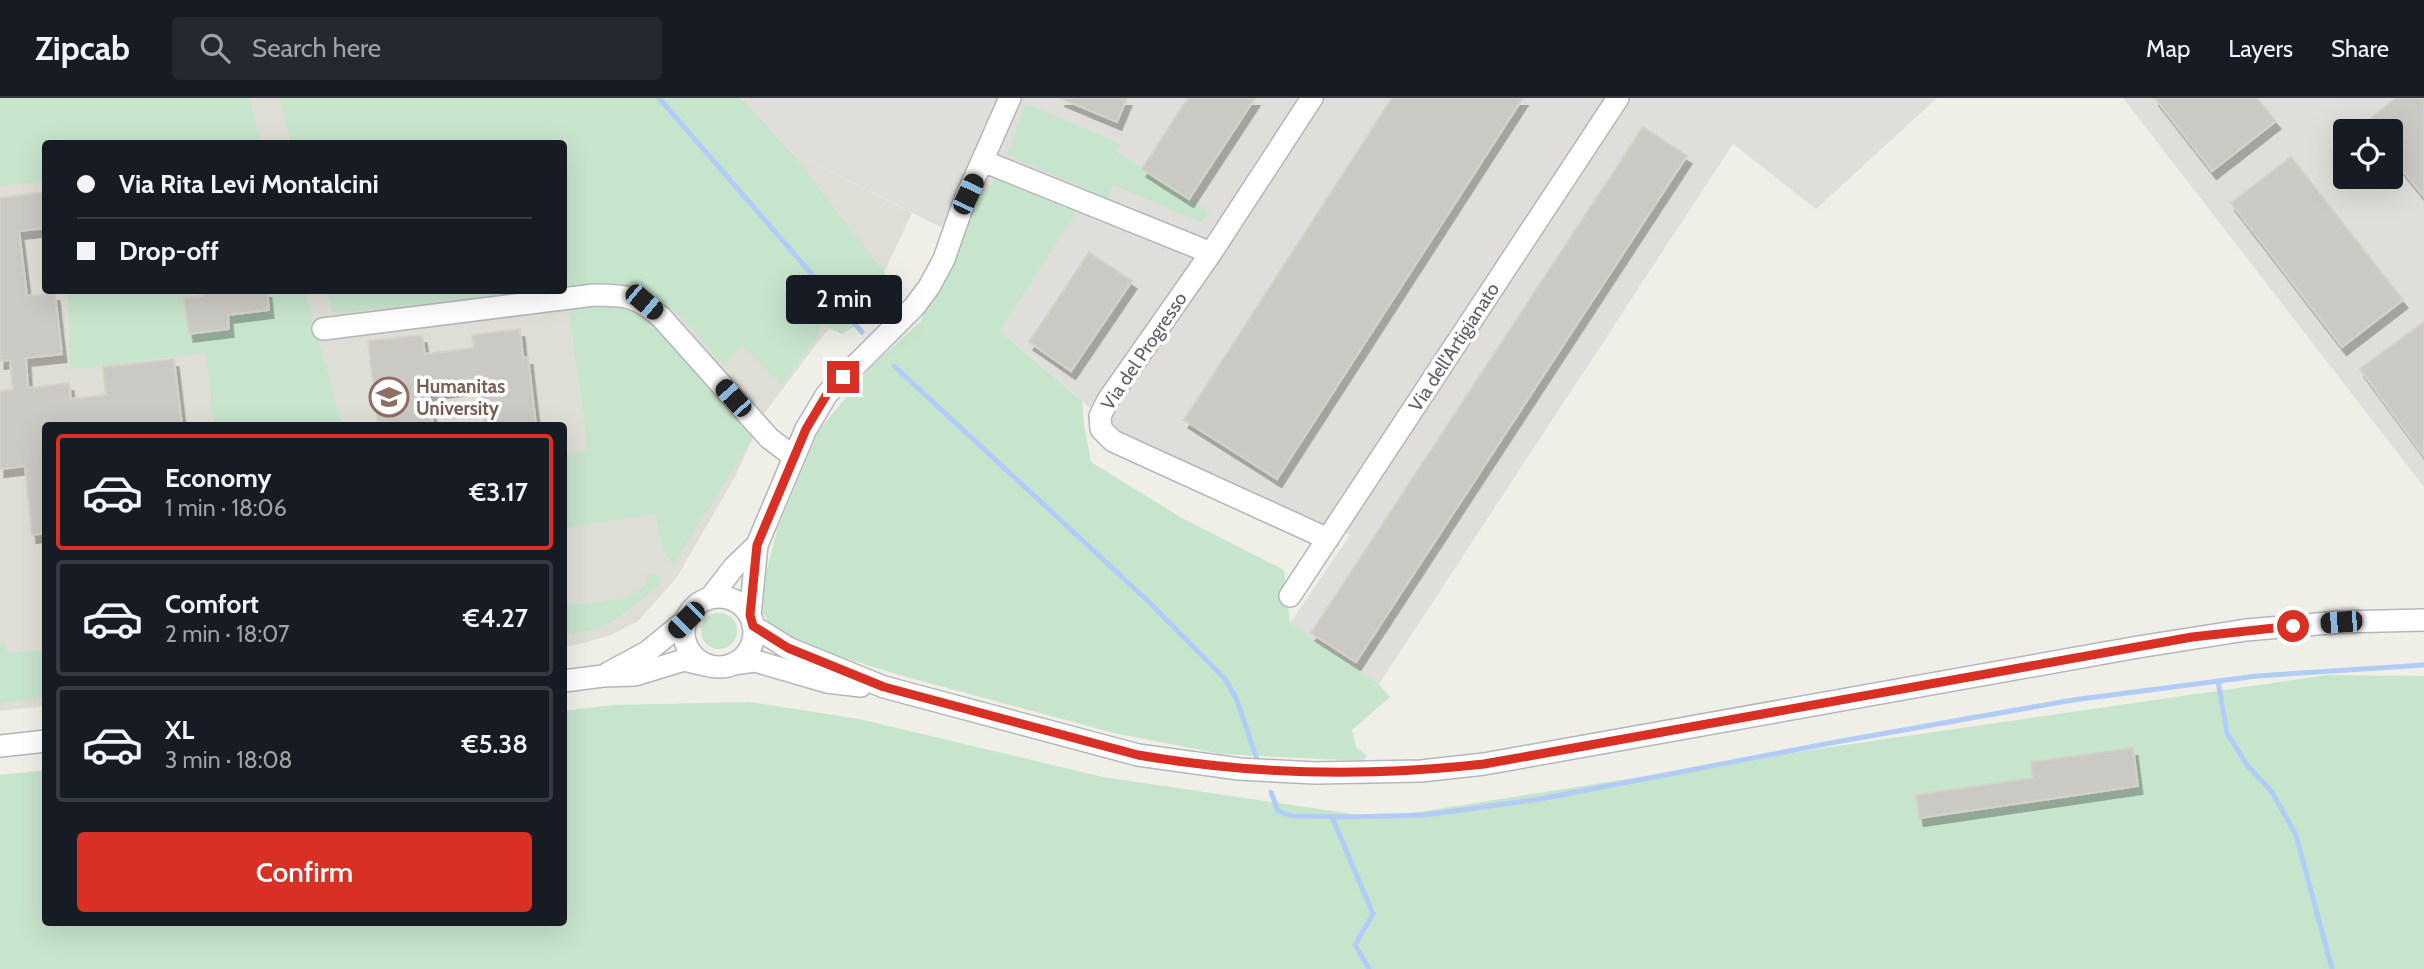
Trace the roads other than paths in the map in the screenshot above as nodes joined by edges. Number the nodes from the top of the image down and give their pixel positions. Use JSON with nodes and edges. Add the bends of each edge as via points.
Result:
{"nodes":[{"id":1,"x":1010,"y":98,"type":"edge"},
{"id":2,"x":1312,"y":98,"type":"edge"},
{"id":3,"x":1618,"y":98,"type":"edge"},
{"id":4,"x":983,"y":161,"type":"junction"},
{"id":5,"x":1211,"y":253,"type":"junction"},
{"id":6,"x":323,"y":328,"type":"dead end"},
{"id":7,"x":794,"y":457,"type":"junction"},
{"id":8,"x":1328,"y":539,"type":"junction"},
{"id":9,"x":757,"y":545,"type":"junction"},
{"id":10,"x":1290,"y":596,"type":"dead end"},
{"id":11,"x":710,"y":598,"type":"junction"},
{"id":12,"x":686,"y":620,"type":"junction"},
{"id":13,"x":752,"y":620,"type":"junction"},
{"id":14,"x":2424,"y":620,"type":"edge"},
{"id":15,"x":733,"y":664,"type":"junction"},
{"id":16,"x":710,"y":666,"type":"junction"},
{"id":17,"x":603,"y":676,"type":"junction"},
{"id":18,"x":567,"y":681,"type":"edge"},
{"id":19,"x":884,"y":687,"type":"junction"},
{"id":20,"x":42,"y":741,"type":"edge"},
{"id":21,"x":0,"y":746,"type":"edge"}],
"edges":[{"from":1,"to":4,"type":"street"},
{"from":2,"to":5,"type":"street","name":"Via del Progresso"},
{"from":3,"to":8,"type":"street","name":"Via dell'Artigianato"},
{"from":4,"to":5,"type":"street"},
{"from":4,"to":7,"type":"street","via":[[929,287],[827,394]]},
{"from":5,"to":8,"type":"street","name":"Via del Progresso","via":[[1108,401],[1100,416],[1101,429],[1113,441]]},
{"from":6,"to":7,"type":"street","via":[[622,295],[644,302],[661,317],[769,438]]},
{"from":7,"to":9,"type":"street"},
{"from":8,"to":10,"type":"street","name":"Via dell'Artigianato"},
{"from":9,"to":11,"type":"street"},
{"from":9,"to":13,"type":"street"},
{"from":11,"to":12,"type":"street","via":[[691,610]]},
{"from":11,"to":13,"type":"street","via":[[733,600]]},
{"from":12,"to":16,"type":"street","via":[[684,632],[691,653]]},
{"from":12,"to":17,"type":"street","via":[[647,652]]},
{"from":13,"to":15,"type":"street","via":[[750,648]]},
{"from":13,"to":19,"type":"street","via":[[788,648]]},
{"from":14,"to":19,"type":"street","via":[[2341,622],[2192,637],[1541,754],[1421,771],[1315,773],[1180,762],[1138,755]]},
{"from":15,"to":16,"type":"street"},
{"from":15,"to":19,"type":"street","via":[[755,661],[835,683]]},
{"from":16,"to":17,"type":"street","via":[[684,660],[635,675]]},
{"from":17,"to":18,"type":"street"},
{"from":20,"to":21,"type":"street"}]}
